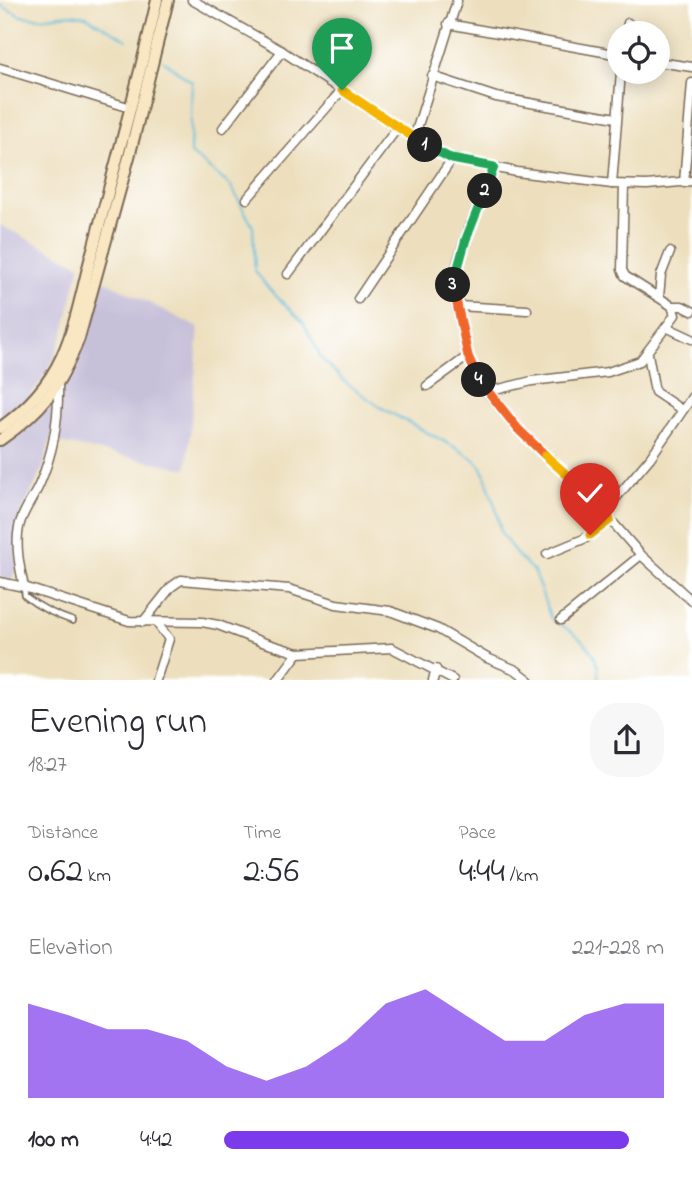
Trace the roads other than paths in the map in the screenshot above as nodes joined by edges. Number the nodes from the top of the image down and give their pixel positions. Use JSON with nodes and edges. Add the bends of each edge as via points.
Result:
{"nodes":[{"id":1,"x":157,"y":0,"type":"edge"},
{"id":2,"x":168,"y":0,"type":"edge"},
{"id":3,"x":192,"y":0,"type":"edge"},
{"id":4,"x":457,"y":1,"type":"edge"},
{"id":5,"x":448,"y":24,"type":"junction"},
{"id":6,"x":282,"y":51,"type":"junction"},
{"id":7,"x":607,"y":53,"type":"edge"},
{"id":8,"x":670,"y":64,"type":"edge"},
{"id":9,"x":692,"y":67,"type":"edge"},
{"id":10,"x":0,"y":68,"type":"edge"},
{"id":11,"x":432,"y":76,"type":"junction"},
{"id":12,"x":692,"y":83,"type":"edge"},
{"id":13,"x":620,"y":84,"type":"edge"},
{"id":14,"x":342,"y":90,"type":"junction"},
{"id":15,"x":131,"y":108,"type":"junction"},
{"id":16,"x":616,"y":118,"type":"junction"},
{"id":17,"x":398,"y":127,"type":"junction"},
{"id":18,"x":223,"y":128,"type":"dead end"},
{"id":19,"x":414,"y":138,"type":"junction"},
{"id":20,"x":452,"y":159,"type":"junction"},
{"id":21,"x":494,"y":167,"type":"junction"},
{"id":22,"x":688,"y":182,"type":"edge"},
{"id":23,"x":612,"y":184,"type":"junction"},
{"id":24,"x":624,"y":185,"type":"junction"},
{"id":25,"x":247,"y":199,"type":"dead end"},
{"id":26,"x":670,"y":252,"type":"dead end"},
{"id":27,"x":288,"y":274,"type":"dead end"},
{"id":28,"x":659,"y":298,"type":"junction"},
{"id":29,"x":358,"y":299,"type":"dead end"},
{"id":30,"x":458,"y":306,"type":"junction"},
{"id":31,"x":672,"y":306,"type":"junction"},
{"id":32,"x":527,"y":310,"type":"dead end"},
{"id":33,"x":692,"y":311,"type":"edge"},
{"id":34,"x":666,"y":327,"type":"junction"},
{"id":35,"x":692,"y":339,"type":"edge"},
{"id":36,"x":648,"y":354,"type":"junction"},
{"id":37,"x":468,"y":356,"type":"junction"},
{"id":38,"x":57,"y":365,"type":"junction"},
{"id":39,"x":58,"y":381,"type":"junction"},
{"id":40,"x":427,"y":386,"type":"dead end"},
{"id":41,"x":487,"y":392,"type":"junction"},
{"id":42,"x":692,"y":397,"type":"edge"},
{"id":43,"x":682,"y":410,"type":"junction"},
{"id":44,"x":0,"y":428,"type":"edge"},
{"id":45,"x":0,"y":440,"type":"edge"},
{"id":46,"x":604,"y":512,"type":"junction"},
{"id":47,"x":610,"y":520,"type":"junction"},
{"id":48,"x":547,"y":554,"type":"dead end"},
{"id":49,"x":641,"y":555,"type":"junction"},
{"id":50,"x":0,"y":582,"type":"edge"},
{"id":51,"x":24,"y":587,"type":"junction"},
{"id":52,"x":692,"y":601,"type":"edge"},
{"id":53,"x":561,"y":620,"type":"dead end"},
{"id":54,"x":73,"y":621,"type":"dead end"},
{"id":55,"x":143,"y":622,"type":"junction"},
{"id":56,"x":156,"y":622,"type":"junction"},
{"id":57,"x":298,"y":653,"type":"junction"},
{"id":58,"x":436,"y":669,"type":"junction"},
{"id":59,"x":156,"y":680,"type":"edge"},
{"id":60,"x":278,"y":680,"type":"edge"},
{"id":61,"x":433,"y":680,"type":"edge"},
{"id":62,"x":453,"y":680,"type":"edge"},
{"id":63,"x":529,"y":680,"type":"edge"}],
"edges":[{"from":1,"to":15,"type":"street"},
{"from":2,"to":39,"type":"street","via":[[79,338]]},
{"from":3,"to":6,"type":"street"},
{"from":4,"to":5,"type":"street"},
{"from":5,"to":7,"type":"street"},
{"from":5,"to":11,"type":"street"},
{"from":6,"to":14,"type":"street"},
{"from":6,"to":18,"type":"street"},
{"from":8,"to":9,"type":"street"},
{"from":10,"to":15,"type":"street"},
{"from":11,"to":16,"type":"street","via":[[496,97]]},
{"from":11,"to":19,"type":"street"},
{"from":12,"to":22,"type":"street"},
{"from":13,"to":16,"type":"street"},
{"from":14,"to":17,"type":"street"},
{"from":14,"to":25,"type":"street"},
{"from":15,"to":38,"type":"street","via":[[70,335]]},
{"from":16,"to":23,"type":"street"},
{"from":17,"to":19,"type":"street"},
{"from":17,"to":27,"type":"street"},
{"from":19,"to":20,"type":"street"},
{"from":20,"to":21,"type":"street"},
{"from":20,"to":29,"type":"street"},
{"from":21,"to":23,"type":"street"},
{"from":21,"to":30,"type":"street","via":[[453,282]]},
{"from":22,"to":24,"type":"street"},
{"from":23,"to":24,"type":"street"},
{"from":24,"to":28,"type":"street","via":[[622,270]]},
{"from":26,"to":28,"type":"street"},
{"from":28,"to":31,"type":"street"},
{"from":30,"to":32,"type":"street"},
{"from":30,"to":37,"type":"street"},
{"from":31,"to":33,"type":"street"},
{"from":31,"to":34,"type":"street","via":[[675,315]]},
{"from":34,"to":35,"type":"street"},
{"from":34,"to":36,"type":"street"},
{"from":36,"to":41,"type":"street","via":[[608,372],[532,381]]},
{"from":36,"to":43,"type":"street","via":[[655,392]]},
{"from":37,"to":40,"type":"street"},
{"from":37,"to":41,"type":"street"},
{"from":38,"to":39,"type":"street"},
{"from":38,"to":44,"type":"street","via":[[36,399]]},
{"from":39,"to":45,"type":"street","via":[[35,413]]},
{"from":39,"to":51,"type":"street","via":[[59,408],[49,456],[18,533]]},
{"from":41,"to":46,"type":"street","via":[[518,429]]},
{"from":42,"to":43,"type":"street"},
{"from":43,"to":46,"type":"street","via":[[650,458]]},
{"from":46,"to":47,"type":"street"},
{"from":47,"to":48,"type":"street","via":[[586,538]]},
{"from":47,"to":49,"type":"street"},
{"from":49,"to":52,"type":"street"},
{"from":49,"to":53,"type":"street"},
{"from":50,"to":51,"type":"street"},
{"from":51,"to":54,"type":"lane","via":[[25,596],[34,604]]},
{"from":51,"to":55,"type":"street"},
{"from":55,"to":56,"type":"street"},
{"from":55,"to":63,"type":"street","via":[[181,580],[289,589],[336,604],[415,619]]},
{"from":56,"to":57,"type":"street","via":[[210,623]]},
{"from":56,"to":59,"type":"street","via":[[169,639]]},
{"from":57,"to":58,"type":"street","via":[[385,647]]},
{"from":57,"to":60,"type":"street"},
{"from":58,"to":61,"type":"street"},
{"from":58,"to":62,"type":"street"}]}
